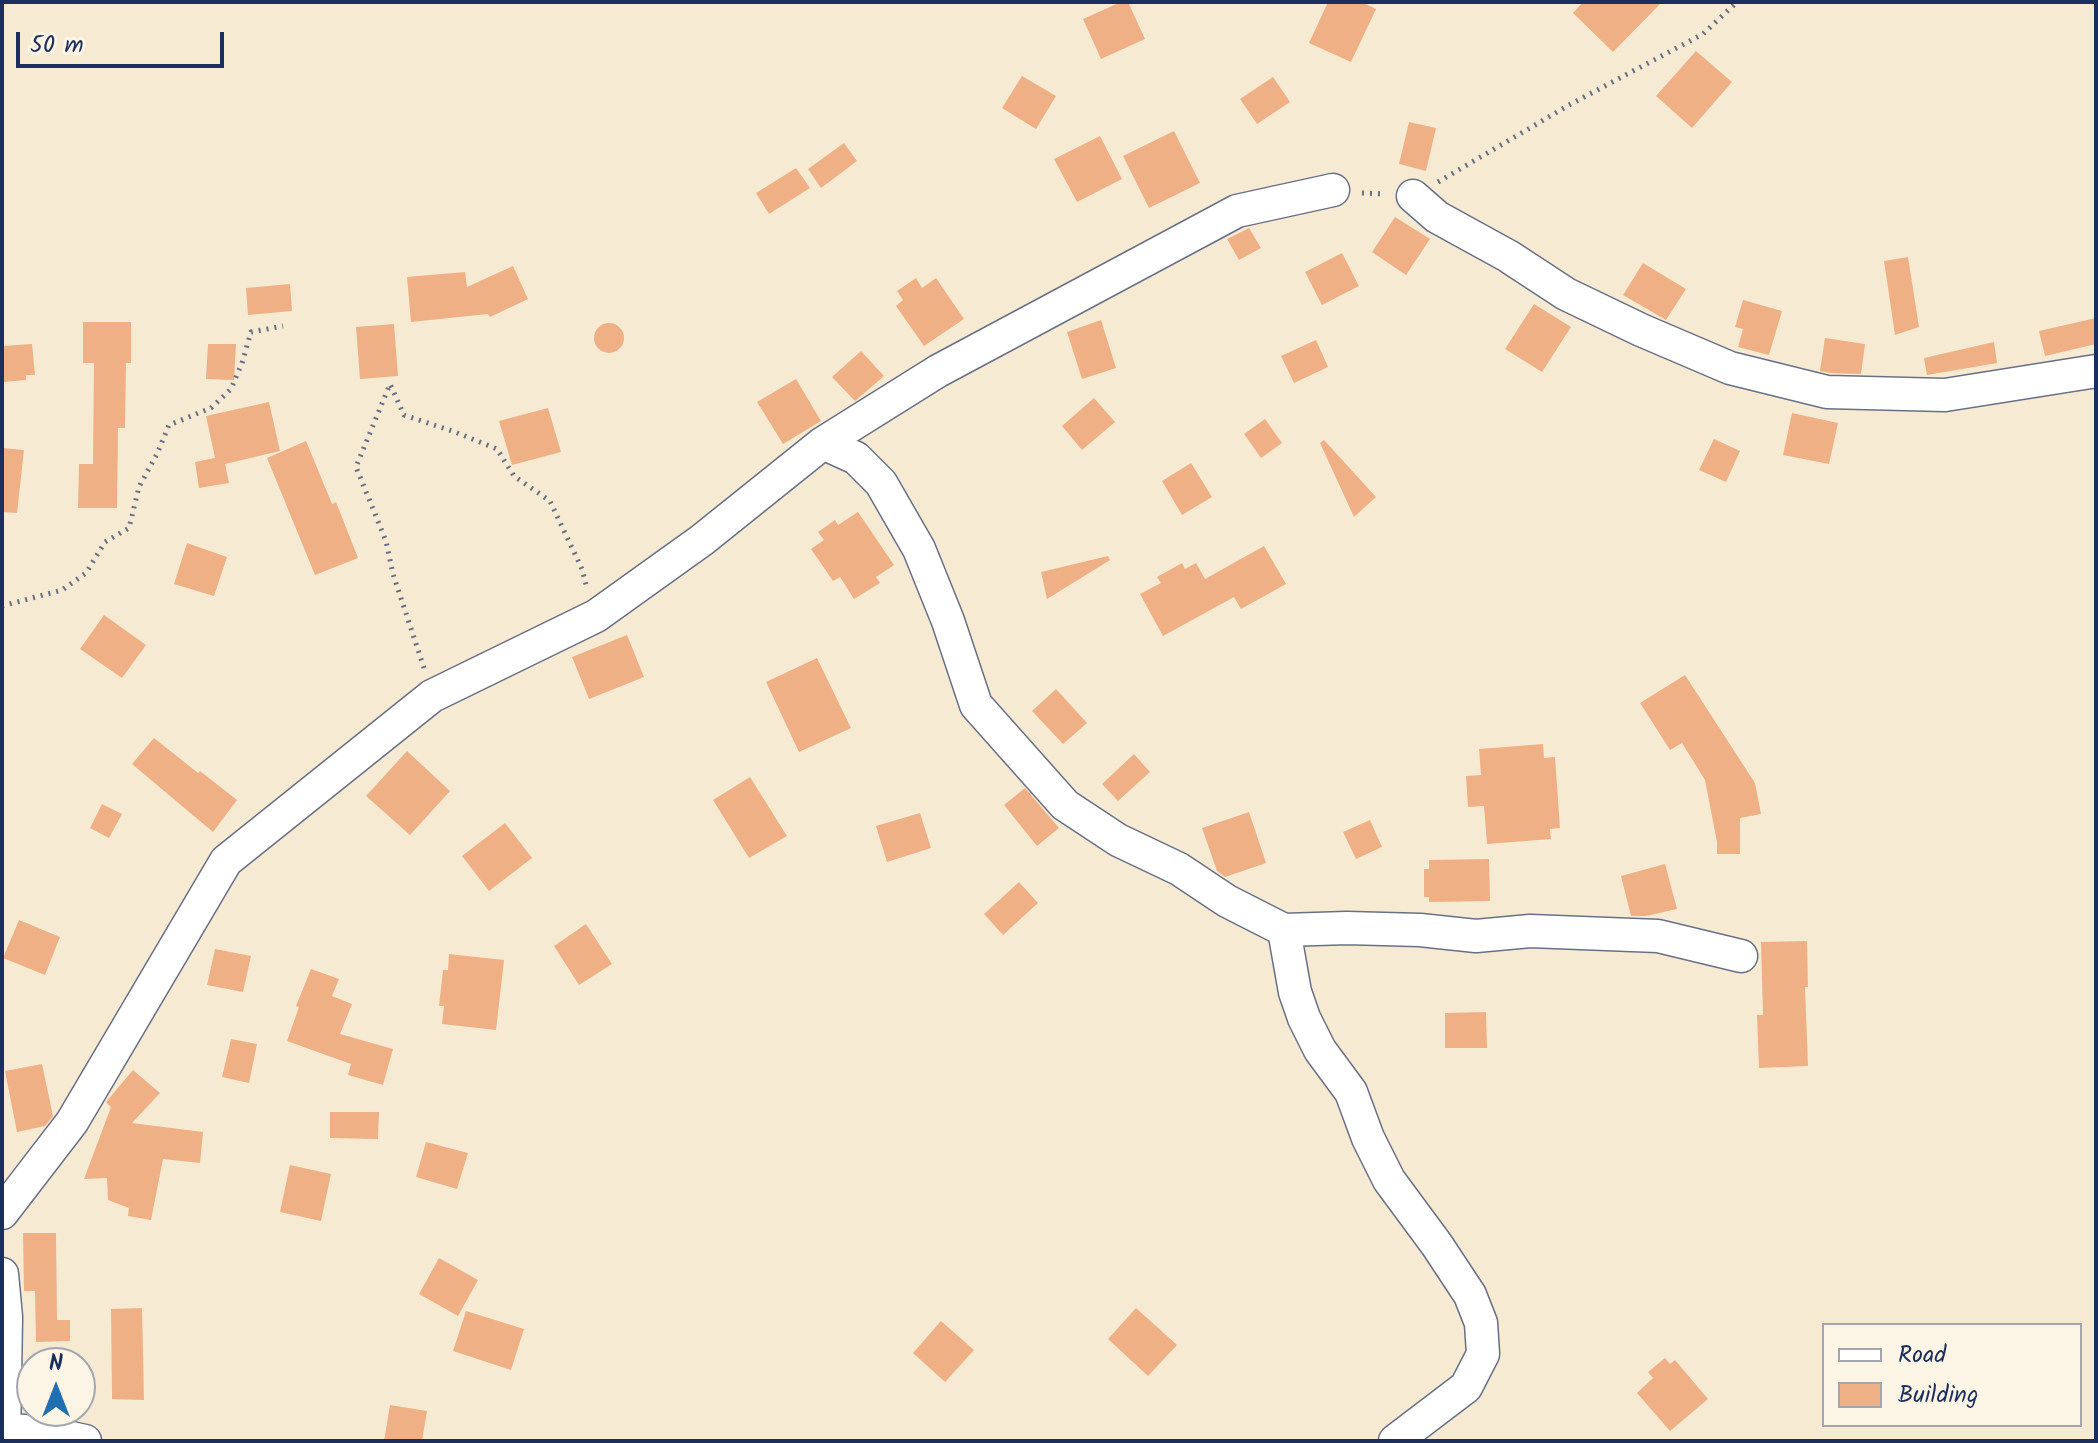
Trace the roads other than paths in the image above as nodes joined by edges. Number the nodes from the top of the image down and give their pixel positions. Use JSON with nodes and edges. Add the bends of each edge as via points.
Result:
{"nodes":[{"id":1,"x":1333,"y":190,"type":"road end"},
{"id":2,"x":1413,"y":196,"type":"road end"},
{"id":3,"x":2096,"y":371,"type":"edge"},
{"id":4,"x":823,"y":443,"type":"junction"},
{"id":5,"x":1284,"y":930,"type":"junction"},
{"id":6,"x":1741,"y":956,"type":"dead end"},
{"id":7,"x":2,"y":1213,"type":"edge"},
{"id":8,"x":2,"y":1274,"type":"edge"},
{"id":9,"x":4,"y":1317,"type":"edge"},
{"id":10,"x":4,"y":1435,"type":"edge"},
{"id":11,"x":85,"y":1441,"type":"edge"},
{"id":12,"x":1395,"y":1441,"type":"edge"}],
"edges":[{"from":1,"to":4,"type":"street","via":[[1237,211],[938,371]]},
{"from":2,"to":3,"type":"street","via":[[1437,217],[1566,294],[1730,368],[1827,392],[1945,395]]},
{"from":4,"to":5,"type":"street","via":[[856,458],[881,483],[919,549],[976,705],[1065,805],[1118,840]]},
{"from":4,"to":7,"type":"street","via":[[596,616],[432,696],[226,861],[72,1122]]},
{"from":5,"to":6,"type":"street","via":[[1658,936]]},
{"from":5,"to":12,"type":"street","via":[[1295,992],[1320,1050],[1351,1092],[1389,1180],[1470,1295],[1481,1323],[1483,1354],[1466,1387]]},
{"from":8,"to":9,"type":"street"},
{"from":9,"to":10,"type":"street"},
{"from":10,"to":11,"type":"street","via":[[53,1434]]}]}
